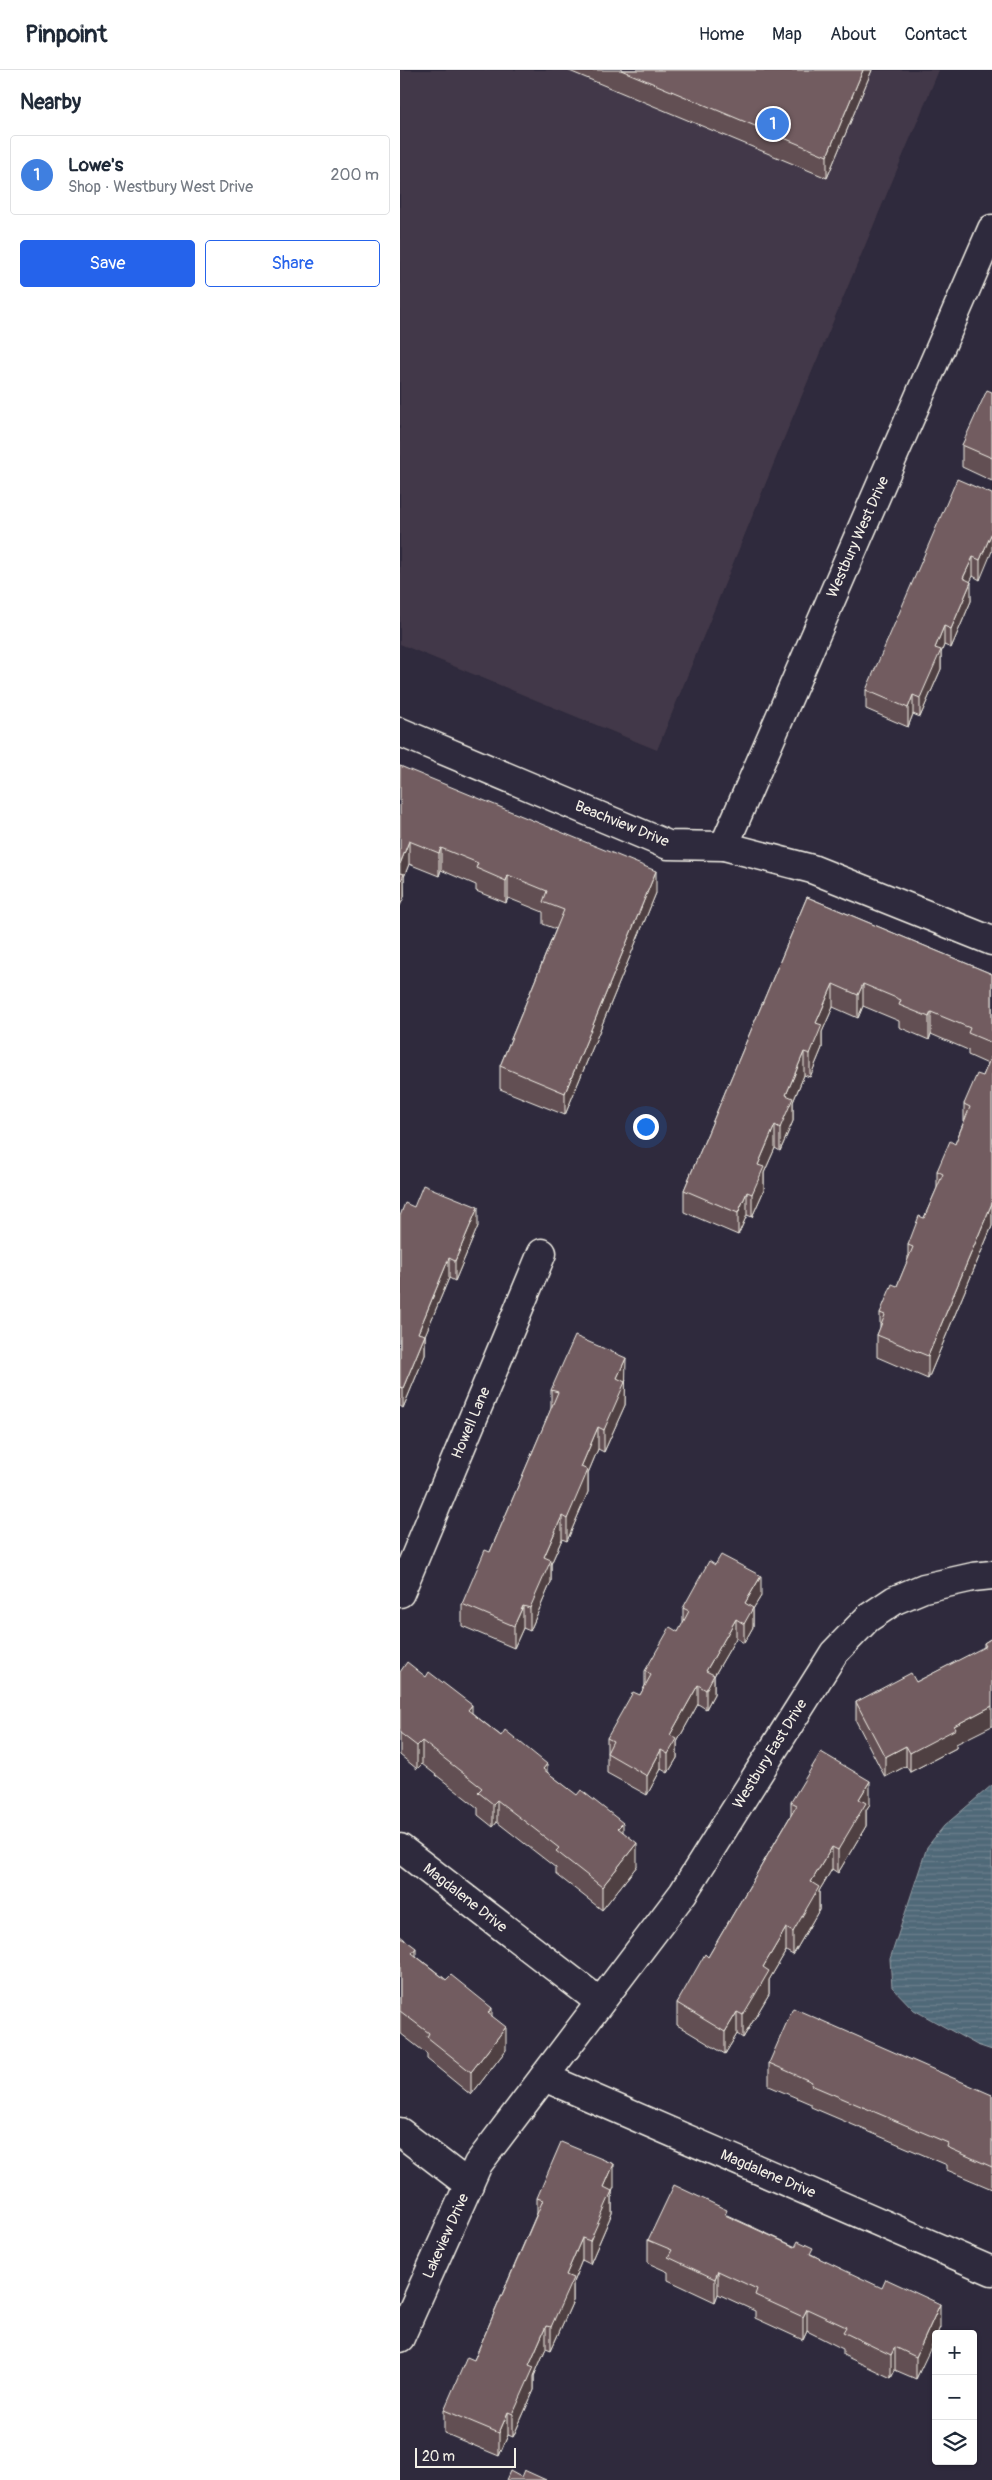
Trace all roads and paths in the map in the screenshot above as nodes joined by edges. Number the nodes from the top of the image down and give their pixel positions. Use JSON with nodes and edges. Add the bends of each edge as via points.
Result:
{"nodes":[{"id":1,"x":992,"y":229,"type":"edge"},
{"id":2,"x":400,"y":732,"type":"edge"},
{"id":3,"x":724,"y":846,"type":"junction"},
{"id":4,"x":992,"y":940,"type":"edge"},
{"id":5,"x":542,"y":1252,"type":"dead end"},
{"id":6,"x":992,"y":1575,"type":"edge"},
{"id":7,"x":400,"y":1593,"type":"edge"},
{"id":8,"x":400,"y":1848,"type":"edge"},
{"id":9,"x":600,"y":2002,"type":"junction"},
{"id":10,"x":544,"y":2077,"type":"junction"},
{"id":11,"x":400,"y":2132,"type":"edge"},
{"id":12,"x":469,"y":2185,"type":"junction"},
{"id":13,"x":992,"y":2271,"type":"edge"},
{"id":14,"x":400,"y":2338,"type":"edge"}],
"edges":[{"from":1,"to":3,"type":"street","name":"Westbury West Drive"},
{"from":2,"to":3,"type":"street","name":"Beachview Drive","via":[[668,845]]},
{"from":3,"to":4,"type":"street","name":"Beachview Drive","via":[[812,869]]},
{"from":5,"to":7,"type":"street","name":"Howell Lane"},
{"from":6,"to":9,"type":"street","name":"Westbury East Drive","via":[[964,1578],[910,1593],[868,1618],[844,1641],[683,1893]]},
{"from":8,"to":9,"type":"street","name":"Magdalene Drive"},
{"from":9,"to":10,"type":"street","name":"Westbury East Drive"},
{"from":10,"to":12,"type":"street","via":[[478,2164]]},
{"from":10,"to":13,"type":"street","name":"Magdalene Drive"},
{"from":11,"to":12,"type":"street","name":"Lakeview Drive"},
{"from":12,"to":14,"type":"street","name":"Lakeview Drive"}]}
